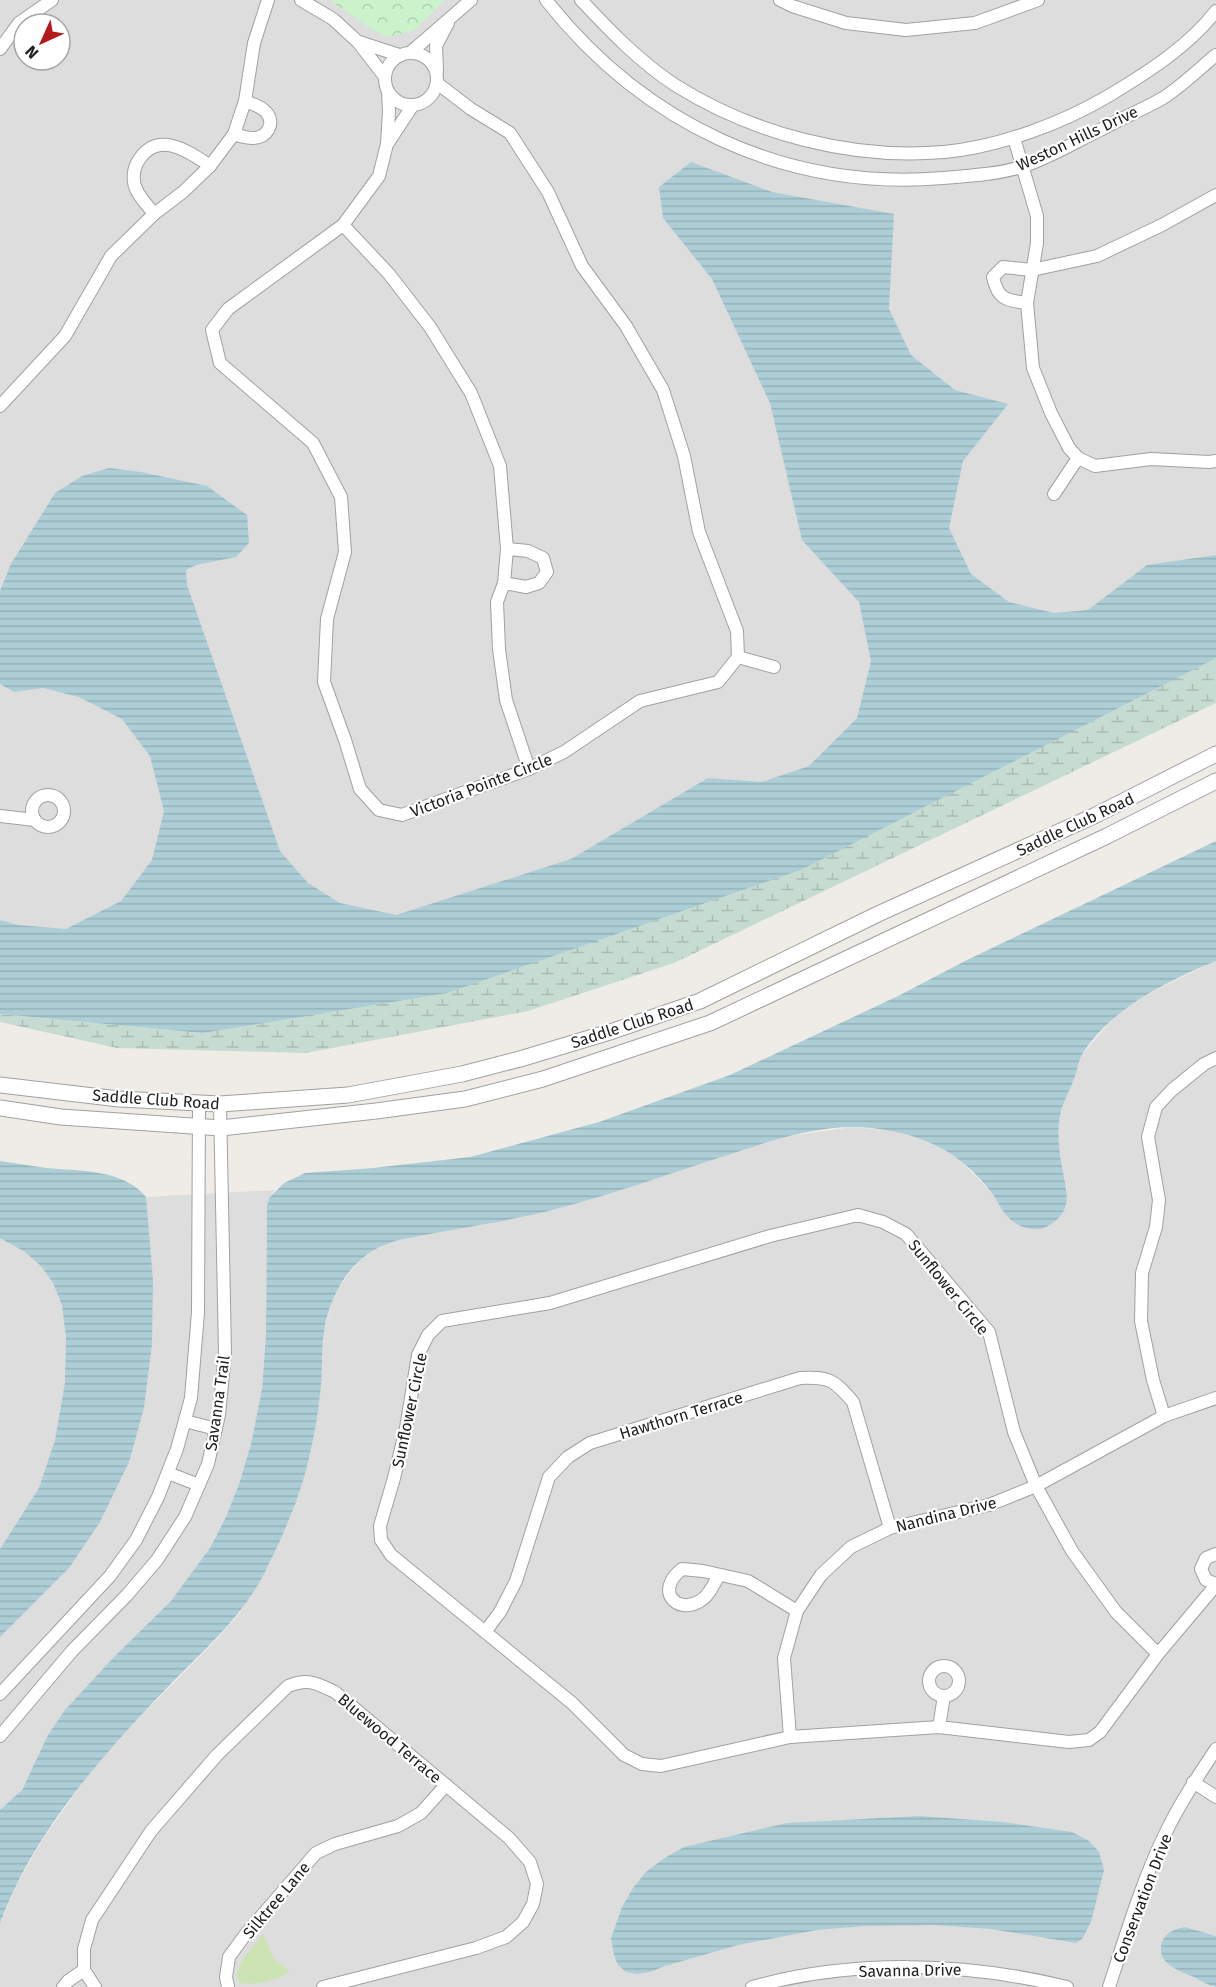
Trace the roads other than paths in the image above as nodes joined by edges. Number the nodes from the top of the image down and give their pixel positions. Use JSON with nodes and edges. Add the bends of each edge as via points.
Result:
{"nodes":[{"id":1,"x":52,"y":0,"type":"edge"},
{"id":2,"x":268,"y":0,"type":"edge"},
{"id":3,"x":301,"y":0,"type":"edge"},
{"id":4,"x":471,"y":0,"type":"edge"},
{"id":5,"x":546,"y":0,"type":"edge"},
{"id":6,"x":581,"y":0,"type":"edge"},
{"id":7,"x":780,"y":0,"type":"edge"},
{"id":8,"x":1038,"y":0,"type":"edge"},
{"id":9,"x":1216,"y":11,"type":"edge"},
{"id":10,"x":453,"y":14,"type":"junction"},
{"id":11,"x":358,"y":42,"type":"junction"},
{"id":12,"x":0,"y":49,"type":"edge"},
{"id":13,"x":411,"y":52,"type":"junction"},
{"id":14,"x":399,"y":55,"type":"junction"},
{"id":15,"x":1216,"y":55,"type":"edge"},
{"id":16,"x":385,"y":77,"type":"junction"},
{"id":17,"x":437,"y":78,"type":"junction"},
{"id":18,"x":388,"y":92,"type":"junction"},
{"id":19,"x":429,"y":98,"type":"junction"},
{"id":20,"x":245,"y":101,"type":"junction"},
{"id":21,"x":413,"y":105,"type":"junction"},
{"id":22,"x":471,"y":109,"type":"junction"},
{"id":23,"x":234,"y":134,"type":"junction"},
{"id":24,"x":1014,"y":138,"type":"junction"},
{"id":25,"x":387,"y":144,"type":"junction"},
{"id":26,"x":210,"y":166,"type":"junction"},
{"id":27,"x":1023,"y":166,"type":"junction"},
{"id":28,"x":1216,"y":195,"type":"edge"},
{"id":29,"x":154,"y":214,"type":"junction"},
{"id":30,"x":343,"y":225,"type":"junction"},
{"id":31,"x":1032,"y":270,"type":"junction"},
{"id":32,"x":1027,"y":303,"type":"junction"},
{"id":33,"x":0,"y":406,"type":"edge"},
{"id":34,"x":1078,"y":458,"type":"junction"},
{"id":35,"x":1216,"y":461,"type":"edge"},
{"id":36,"x":1054,"y":494,"type":"dead end"},
{"id":37,"x":507,"y":549,"type":"junction"},
{"id":38,"x":504,"y":583,"type":"junction"},
{"id":39,"x":738,"y":657,"type":"junction"},
{"id":40,"x":774,"y":667,"type":"dead end"},
{"id":41,"x":1216,"y":754,"type":"edge"},
{"id":42,"x":529,"y":769,"type":"junction"},
{"id":43,"x":1216,"y":781,"type":"edge"},
{"id":44,"x":1096,"y":815,"type":"junction"},
{"id":45,"x":0,"y":816,"type":"edge"},
{"id":46,"x":35,"y":820,"type":"dead end"},
{"id":47,"x":1107,"y":836,"type":"junction"},
{"id":48,"x":1216,"y":1058,"type":"edge"},
{"id":49,"x":0,"y":1084,"type":"edge"},
{"id":50,"x":199,"y":1103,"type":"junction"},
{"id":51,"x":220,"y":1104,"type":"junction"},
{"id":52,"x":0,"y":1108,"type":"edge"},
{"id":53,"x":199,"y":1127,"type":"junction"},
{"id":54,"x":221,"y":1128,"type":"junction"},
{"id":55,"x":1216,"y":1398,"type":"edge"},
{"id":56,"x":1164,"y":1416,"type":"junction"},
{"id":57,"x":185,"y":1421,"type":"junction"},
{"id":58,"x":216,"y":1429,"type":"junction"},
{"id":59,"x":168,"y":1473,"type":"junction"},
{"id":60,"x":199,"y":1485,"type":"junction"},
{"id":61,"x":1036,"y":1486,"type":"junction"},
{"id":62,"x":890,"y":1528,"type":"junction"},
{"id":63,"x":1216,"y":1554,"type":"edge"},
{"id":64,"x":719,"y":1575,"type":"dead end"},
{"id":65,"x":1216,"y":1585,"type":"edge"},
{"id":66,"x":797,"y":1611,"type":"junction"},
{"id":67,"x":485,"y":1632,"type":"junction"},
{"id":68,"x":1158,"y":1654,"type":"junction"},
{"id":69,"x":0,"y":1694,"type":"edge"},
{"id":70,"x":944,"y":1696,"type":"dead end"},
{"id":71,"x":939,"y":1727,"type":"junction"},
{"id":72,"x":0,"y":1736,"type":"edge"},
{"id":73,"x":790,"y":1737,"type":"junction"},
{"id":74,"x":1216,"y":1749,"type":"edge"},
{"id":75,"x":1193,"y":1782,"type":"junction"},
{"id":76,"x":446,"y":1785,"type":"junction"},
{"id":77,"x":1216,"y":1797,"type":"edge"},
{"id":78,"x":84,"y":1970,"type":"junction"},
{"id":79,"x":63,"y":1987,"type":"edge"},
{"id":80,"x":95,"y":1987,"type":"edge"},
{"id":81,"x":228,"y":1987,"type":"edge"},
{"id":82,"x":326,"y":1987,"type":"edge"},
{"id":83,"x":752,"y":1987,"type":"edge"},
{"id":84,"x":1067,"y":1987,"type":"edge"},
{"id":85,"x":1109,"y":1987,"type":"edge"}],
"edges":[{"from":1,"to":12,"type":"street","via":[[19,23]]},
{"from":2,"to":20,"type":"street","via":[[254,43]]},
{"from":3,"to":11,"type":"street","via":[[333,19]]},
{"from":4,"to":10,"type":"street"},
{"from":5,"to":27,"type":"street","name":"Weston Hills Drive","via":[[623,81],[702,132],[749,153],[816,171],[906,181]]},
{"from":6,"to":24,"type":"street","name":"Weston Hills Drive","via":[[645,63],[676,85],[741,120],[787,135],[848,149],[889,153],[945,152]]},
{"from":7,"to":8,"type":"street","via":[[846,23],[906,30],[975,23]]},
{"from":9,"to":24,"type":"street","name":"Weston Hills Drive","via":[[1202,29],[1142,75],[1088,108]]},
{"from":10,"to":13,"type":"street"},
{"from":10,"to":17,"type":"street","via":[[436,46]]},
{"from":11,"to":14,"type":"street"},
{"from":11,"to":16,"type":"street"},
{"from":13,"to":14,"type":"street"},
{"from":13,"to":17,"type":"street","via":[[433,64]]},
{"from":14,"to":16,"type":"street","via":[[389,65]]},
{"from":15,"to":27,"type":"street","name":"Weston Hills Drive","via":[[1164,97]]},
{"from":16,"to":18,"type":"street"},
{"from":17,"to":19,"type":"street"},
{"from":17,"to":22,"type":"street"},
{"from":18,"to":21,"type":"street","via":[[402,103]]},
{"from":18,"to":25,"type":"street","name":"Victoria Pointe Circle"},
{"from":19,"to":21,"type":"street"},
{"from":19,"to":22,"type":"street"},
{"from":20,"to":23,"type":"street"},
{"from":20,"to":23,"type":"street","via":[[266,111],[270,127],[261,137],[252,139]]},
{"from":21,"to":25,"type":"street","name":"Victoria Pointe Circle"},
{"from":22,"to":39,"type":"street","via":[[510,133],[548,192],[582,266],[626,326],[663,390],[684,456],[699,532],[738,631]]},
{"from":23,"to":26,"type":"street"},
{"from":24,"to":27,"type":"street"},
{"from":25,"to":30,"type":"street","name":"Victoria Pointe Circle","via":[[379,176]]},
{"from":26,"to":29,"type":"street"},
{"from":26,"to":29,"type":"street","via":[[175,145],[149,148],[135,167],[133,178],[137,191]]},
{"from":27,"to":31,"type":"street","via":[[1036,216]]},
{"from":28,"to":31,"type":"street","via":[[1097,256]]},
{"from":29,"to":33,"type":"street","via":[[111,256],[65,336]]},
{"from":30,"to":37,"type":"street","via":[[430,327],[471,393],[500,466]]},
{"from":30,"to":42,"type":"street","name":"Victoria Pointe Circle","via":[[228,309],[212,330],[220,363],[313,443],[341,497],[345,552],[327,620],[324,682],[360,789],[379,810],[402,815]]},
{"from":31,"to":32,"type":"street"},
{"from":31,"to":32,"type":"street","via":[[1003,267],[993,277],[996,290],[1005,299]]},
{"from":32,"to":34,"type":"street","via":[[1033,368],[1051,413]]},
{"from":34,"to":35,"type":"street","via":[[1095,466],[1151,459]]},
{"from":34,"to":36,"type":"street"},
{"from":37,"to":38,"type":"street"},
{"from":37,"to":38,"type":"street","via":[[528,551],[543,558],[547,572],[539,583],[526,587]]},
{"from":38,"to":42,"type":"street","via":[[497,602],[503,680]]},
{"from":39,"to":40,"type":"street"},
{"from":39,"to":42,"type":"street","name":"Victoria Pointe Circle","via":[[718,682],[640,701],[564,753]]},
{"from":41,"to":44,"type":"street","name":"Saddle Club Road"},
{"from":43,"to":47,"type":"street","name":"Saddle Club Road"},
{"from":44,"to":47,"type":"street"},
{"from":44,"to":51,"type":"street","name":"Saddle Club Road","via":[[700,1000],[614,1031],[462,1074],[348,1095]]},
{"from":45,"to":46,"type":"street"},
{"from":47,"to":54,"type":"street","name":"Saddle Club Road","via":[[710,1023],[617,1056],[465,1099]]},
{"from":48,"to":56,"type":"street","via":[[1172,1090],[1156,1107],[1148,1137],[1159,1200],[1156,1227],[1142,1273],[1141,1321]]},
{"from":49,"to":50,"type":"street","name":"Saddle Club Road","via":[[119,1099]]},
{"from":50,"to":51,"type":"street","name":"Saddle Club Road"},
{"from":50,"to":53,"type":"street","name":"Savanna Trail"},
{"from":51,"to":54,"type":"street","name":"Savanna Trail"},
{"from":52,"to":53,"type":"street","name":"Saddle Club Road","via":[[61,1117]]},
{"from":53,"to":54,"type":"street","name":"Saddle Club Road"},
{"from":53,"to":57,"type":"street","name":"Savanna Trail","via":[[198,1312],[191,1398]]},
{"from":54,"to":58,"type":"street","name":"Savanna Trail","via":[[225,1352]]},
{"from":55,"to":56,"type":"street","name":"Nandina Drive"},
{"from":56,"to":61,"type":"street","name":"Nandina Drive"},
{"from":57,"to":58,"type":"street"},
{"from":57,"to":59,"type":"street","name":"Savanna Trail"},
{"from":58,"to":60,"type":"street","name":"Savanna Trail"},
{"from":59,"to":60,"type":"street"},
{"from":59,"to":69,"type":"street","name":"Savanna Trail","via":[[136,1540],[110,1576]]},
{"from":60,"to":72,"type":"street","name":"Savanna Trail","via":[[185,1517],[157,1560]]},
{"from":61,"to":62,"type":"street","name":"Nandina Drive","via":[[989,1505]]},
{"from":61,"to":67,"type":"street","name":"Sunflower Circle","via":[[1014,1431],[988,1332],[906,1234],[858,1215],[770,1236],[550,1302],[442,1321],[428,1335],[418,1355],[404,1438],[380,1526],[381,1540],[390,1555]]},
{"from":61,"to":68,"type":"street","name":"Sunflower Circle","via":[[1072,1551],[1109,1603]]},
{"from":62,"to":66,"type":"street","name":"Nandina Drive","via":[[851,1546],[821,1575]]},
{"from":62,"to":67,"type":"street","name":"Hawthorn Terrace","via":[[853,1402],[839,1386],[822,1377],[800,1378],[590,1443],[568,1457],[549,1477],[516,1581],[501,1612]]},
{"from":63,"to":65,"type":"street","name":"Sunflower Circle","via":[[1206,1558],[1201,1569],[1206,1580]]},
{"from":64,"to":66,"type":"street","via":[[748,1581]]},
{"from":65,"to":68,"type":"street","name":"Sunflower Circle"},
{"from":66,"to":73,"type":"street","name":"Nandina Drive","via":[[784,1658]]},
{"from":67,"to":73,"type":"street","name":"Sunflower Circle","via":[[572,1703],[624,1755],[642,1764],[661,1766]]},
{"from":68,"to":71,"type":"street","name":"Sunflower Circle","via":[[1100,1732],[1089,1740],[1069,1742]]},
{"from":70,"to":71,"type":"street"},
{"from":71,"to":73,"type":"street","name":"Sunflower Circle"},
{"from":74,"to":75,"type":"street","name":"Conservation Drive"},
{"from":75,"to":77,"type":"street"},
{"from":75,"to":85,"type":"street","name":"Conservation Drive","via":[[1143,1884]]},
{"from":76,"to":78,"type":"street","name":"Bluewood Terrace","via":[[335,1692],[301,1681],[288,1686],[218,1755],[151,1831],[92,1920],[84,1949]]},
{"from":76,"to":81,"type":"street","name":"Silktree Lane","via":[[421,1813],[398,1826],[316,1853],[229,1957]]},
{"from":76,"to":82,"type":"street","name":"Bluewood Terrace","via":[[530,1862],[537,1884],[533,1904],[523,1922],[506,1937],[476,1948]]},
{"from":78,"to":79,"type":"street"},
{"from":78,"to":80,"type":"street"},
{"from":83,"to":84,"type":"street","name":"Savanna Drive","via":[[784,1978],[912,1967],[970,1969]]}]}
